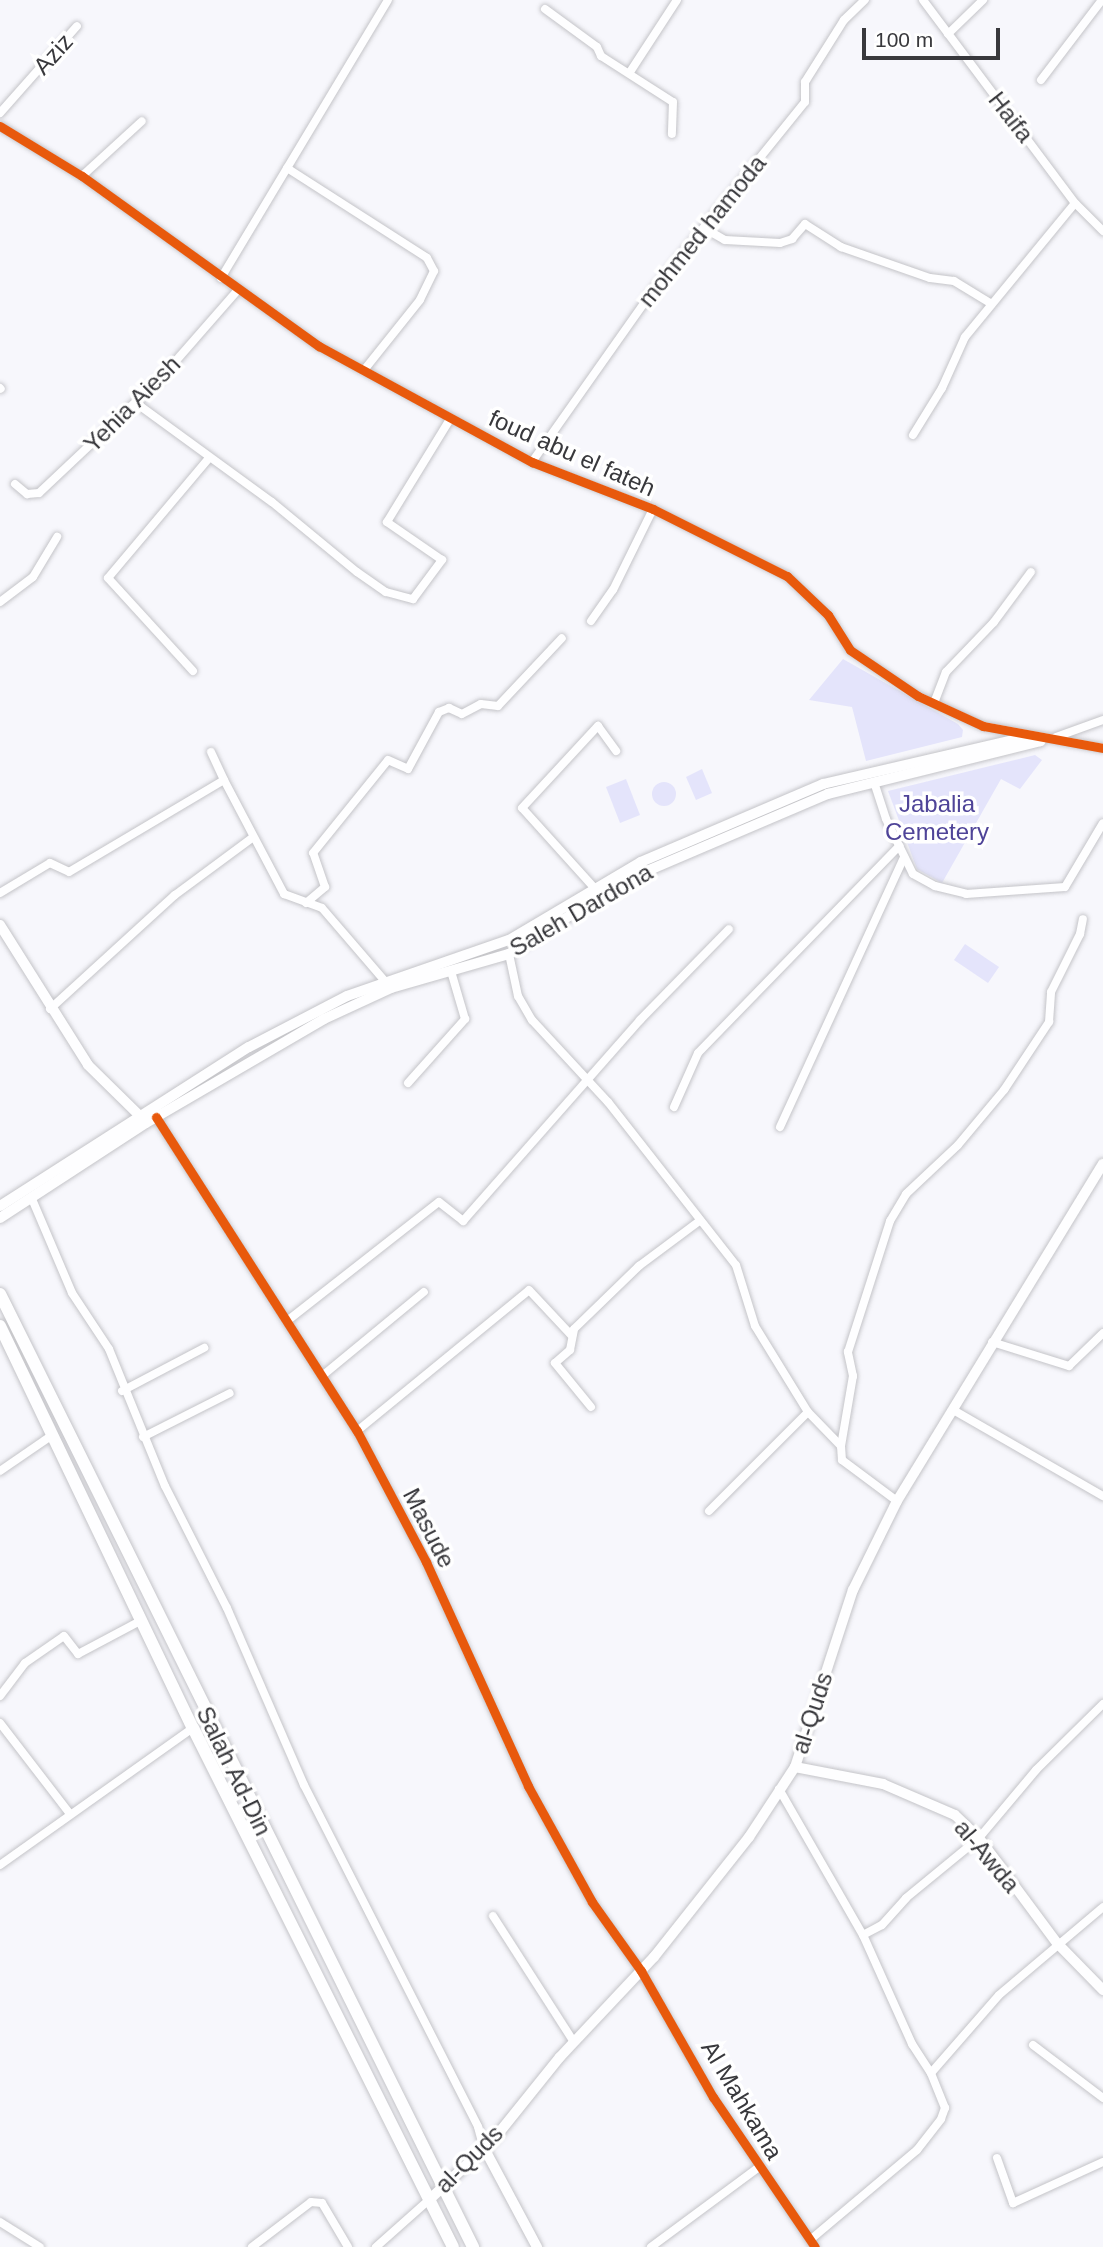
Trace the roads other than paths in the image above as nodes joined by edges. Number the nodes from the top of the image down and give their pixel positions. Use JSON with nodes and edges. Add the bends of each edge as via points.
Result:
{"nodes":[{"id":1,"x":388,"y":0,"type":"edge"},
{"id":2,"x":677,"y":0,"type":"edge"},
{"id":3,"x":865,"y":0,"type":"edge"},
{"id":4,"x":923,"y":0,"type":"edge"},
{"id":5,"x":983,"y":0,"type":"edge"},
{"id":6,"x":1102,"y":0,"type":"edge"},
{"id":7,"x":545,"y":9,"type":"dead end"},
{"id":8,"x":78,"y":26,"type":"dead end"},
{"id":9,"x":948,"y":34,"type":"junction"},
{"id":10,"x":630,"y":72,"type":"junction"},
{"id":11,"x":1041,"y":80,"type":"dead end"},
{"id":12,"x":0,"y":113,"type":"edge"},
{"id":13,"x":142,"y":121,"type":"dead end"},
{"id":14,"x":0,"y":126,"type":"edge"},
{"id":15,"x":672,"y":134,"type":"dead end"},
{"id":16,"x":287,"y":167,"type":"junction"},
{"id":17,"x":82,"y":176,"type":"junction"},
{"id":18,"x":1075,"y":203,"type":"junction"},
{"id":19,"x":704,"y":228,"type":"junction"},
{"id":20,"x":1103,"y":231,"type":"edge"},
{"id":21,"x":221,"y":278,"type":"junction"},
{"id":22,"x":238,"y":290,"type":"junction"},
{"id":23,"x":990,"y":303,"type":"junction"},
{"id":24,"x":365,"y":369,"type":"junction"},
{"id":25,"x":136,"y":402,"type":"junction"},
{"id":26,"x":450,"y":419,"type":"junction"},
{"id":27,"x":913,"y":435,"type":"dead end"},
{"id":28,"x":209,"y":458,"type":"junction"},
{"id":29,"x":532,"y":462,"type":"junction"},
{"id":30,"x":15,"y":484,"type":"dead end"},
{"id":31,"x":653,"y":509,"type":"junction"},
{"id":32,"x":57,"y":537,"type":"dead end"},
{"id":33,"x":1031,"y":572,"type":"dead end"},
{"id":34,"x":0,"y":602,"type":"edge"},
{"id":35,"x":591,"y":621,"type":"dead end"},
{"id":36,"x":562,"y":638,"type":"dead end"},
{"id":37,"x":193,"y":671,"type":"dead end"},
{"id":38,"x":934,"y":703,"type":"junction"},
{"id":39,"x":1103,"y":720,"type":"edge"},
{"id":40,"x":1045,"y":740,"type":"junction"},
{"id":41,"x":1103,"y":748,"type":"edge"},
{"id":42,"x":617,"y":751,"type":"dead end"},
{"id":43,"x":211,"y":752,"type":"dead end"},
{"id":44,"x":224,"y":780,"type":"junction"},
{"id":45,"x":874,"y":782,"type":"junction"},
{"id":46,"x":1103,"y":823,"type":"edge"},
{"id":47,"x":252,"y":838,"type":"junction"},
{"id":48,"x":899,"y":846,"type":"junction"},
{"id":49,"x":904,"y":857,"type":"junction"},
{"id":50,"x":597,"y":891,"type":"junction"},
{"id":51,"x":0,"y":893,"type":"edge"},
{"id":52,"x":306,"y":903,"type":"junction"},
{"id":53,"x":1083,"y":919,"type":"dead end"},
{"id":54,"x":0,"y":925,"type":"edge"},
{"id":55,"x":729,"y":929,"type":"dead end"},
{"id":56,"x":509,"y":954,"type":"junction"},
{"id":57,"x":452,"y":971,"type":"junction"},
{"id":58,"x":389,"y":985,"type":"junction"},
{"id":59,"x":50,"y":1009,"type":"junction"},
{"id":60,"x":589,"y":1081,"type":"junction"},
{"id":61,"x":408,"y":1083,"type":"dead end"},
{"id":62,"x":674,"y":1107,"type":"dead end"},
{"id":63,"x":156,"y":1117,"type":"junction"},
{"id":64,"x":142,"y":1118,"type":"junction"},
{"id":65,"x":780,"y":1127,"type":"dead end"},
{"id":66,"x":1103,"y":1164,"type":"edge"},
{"id":67,"x":1093,"y":1176,"type":"junction"},
{"id":68,"x":1103,"y":1183,"type":"edge"},
{"id":69,"x":32,"y":1199,"type":"junction"},
{"id":70,"x":0,"y":1206,"type":"edge"},
{"id":71,"x":0,"y":1218,"type":"edge"},
{"id":72,"x":698,"y":1222,"type":"junction"},
{"id":73,"x":424,"y":1292,"type":"dead end"},
{"id":74,"x":0,"y":1294,"type":"edge"},
{"id":75,"x":287,"y":1321,"type":"junction"},
{"id":76,"x":0,"y":1326,"type":"edge"},
{"id":77,"x":1103,"y":1333,"type":"edge"},
{"id":78,"x":572,"y":1336,"type":"junction"},
{"id":79,"x":992,"y":1342,"type":"junction"},
{"id":80,"x":204,"y":1348,"type":"dead end"},
{"id":81,"x":322,"y":1376,"type":"junction"},
{"id":82,"x":122,"y":1391,"type":"junction"},
{"id":83,"x":230,"y":1393,"type":"dead end"},
{"id":84,"x":592,"y":1407,"type":"dead end"},
{"id":85,"x":955,"y":1411,"type":"junction"},
{"id":86,"x":808,"y":1412,"type":"junction"},
{"id":87,"x":358,"y":1431,"type":"junction"},
{"id":88,"x":51,"y":1436,"type":"junction"},
{"id":89,"x":143,"y":1437,"type":"junction"},
{"id":90,"x":841,"y":1446,"type":"junction"},
{"id":91,"x":0,"y":1471,"type":"edge"},
{"id":92,"x":1103,"y":1496,"type":"edge"},
{"id":93,"x":897,"y":1501,"type":"junction"},
{"id":94,"x":709,"y":1511,"type":"dead end"},
{"id":95,"x":142,"y":1620,"type":"junction"},
{"id":96,"x":0,"y":1696,"type":"edge"},
{"id":97,"x":1103,"y":1704,"type":"edge"},
{"id":98,"x":0,"y":1723,"type":"edge"},
{"id":99,"x":193,"y":1728,"type":"junction"},
{"id":100,"x":795,"y":1767,"type":"junction"},
{"id":101,"x":779,"y":1789,"type":"junction"},
{"id":102,"x":70,"y":1814,"type":"junction"},
{"id":103,"x":979,"y":1838,"type":"junction"},
{"id":104,"x":0,"y":1865,"type":"edge"},
{"id":105,"x":1103,"y":1907,"type":"edge"},
{"id":106,"x":493,"y":1916,"type":"dead end"},
{"id":107,"x":863,"y":1935,"type":"junction"},
{"id":108,"x":1057,"y":1942,"type":"junction"},
{"id":109,"x":641,"y":1971,"type":"junction"},
{"id":110,"x":1103,"y":1990,"type":"edge"},
{"id":111,"x":574,"y":2042,"type":"junction"},
{"id":112,"x":1033,"y":2045,"type":"dead end"},
{"id":113,"x":931,"y":2073,"type":"junction"},
{"id":114,"x":1102,"y":2095,"type":"edge"},
{"id":115,"x":483,"y":2146,"type":"junction"},
{"id":116,"x":997,"y":2158,"type":"dead end"},
{"id":117,"x":1103,"y":2162,"type":"edge"},
{"id":118,"x":759,"y":2166,"type":"junction"},
{"id":119,"x":441,"y":2188,"type":"junction"},
{"id":120,"x":429,"y":2200,"type":"junction"},
{"id":121,"x":0,"y":2222,"type":"edge"},
{"id":122,"x":812,"y":2243,"type":"edge"},
{"id":123,"x":40,"y":2247,"type":"edge"},
{"id":124,"x":251,"y":2247,"type":"edge"},
{"id":125,"x":348,"y":2247,"type":"edge"},
{"id":126,"x":376,"y":2247,"type":"edge"},
{"id":127,"x":453,"y":2247,"type":"edge"},
{"id":128,"x":473,"y":2247,"type":"edge"},
{"id":129,"x":537,"y":2247,"type":"edge"},
{"id":130,"x":651,"y":2247,"type":"edge"}],
"edges":[{"from":1,"to":16,"type":"street"},
{"from":2,"to":10,"type":"street"},
{"from":3,"to":19,"type":"street","name":"mohmed hamoda","via":[[844,20],[805,82],[805,102]]},
{"from":4,"to":9,"type":"street","name":"Haifa"},
{"from":5,"to":9,"type":"street"},
{"from":6,"to":11,"type":"street"},
{"from":7,"to":10,"type":"street","via":[[597,47],[601,56]]},
{"from":8,"to":12,"type":"street","name":"Aziz"},
{"from":9,"to":18,"type":"street","name":"Haifa"},
{"from":10,"to":15,"type":"street","via":[[673,102]]},
{"from":13,"to":17,"type":"street"},
{"from":14,"to":17,"type":"street","name":"foud abu el fateh"},
{"from":16,"to":21,"type":"street"},
{"from":16,"to":24,"type":"street","via":[[427,258],[433,271],[420,300]]},
{"from":17,"to":21,"type":"street","name":"foud abu el fateh"},
{"from":18,"to":20,"type":"street","name":"Haifa"},
{"from":18,"to":23,"type":"street"},
{"from":19,"to":23,"type":"street","via":[[725,240],[780,243],[792,240],[805,224],[841,247],[930,278],[954,281]]},
{"from":19,"to":29,"type":"street","name":"mohmed hamoda","via":[[653,289]]},
{"from":21,"to":22,"type":"street","name":"foud abu el fateh"},
{"from":22,"to":24,"type":"street","name":"foud abu el fateh","via":[[319,346]]},
{"from":22,"to":25,"type":"street","name":"Yehia Aiesh"},
{"from":23,"to":27,"type":"street","via":[[965,337],[942,388]]},
{"from":24,"to":26,"type":"street","name":"foud abu el fateh"},
{"from":25,"to":28,"type":"street"},
{"from":25,"to":30,"type":"street","name":"Yehia Aiesh","via":[[39,493],[27,494]]},
{"from":26,"to":28,"type":"street","via":[[387,522],[442,560],[414,599],[386,592]]},
{"from":26,"to":29,"type":"street","name":"foud abu el fateh"},
{"from":28,"to":37,"type":"street","via":[[108,578]]},
{"from":29,"to":31,"type":"street","name":"foud abu el fateh"},
{"from":31,"to":35,"type":"street"},
{"from":31,"to":38,"type":"street","name":"foud abu el fateh","via":[[787,576],[828,615],[850,650]]},
{"from":32,"to":34,"type":"street","via":[[33,577]]},
{"from":33,"to":38,"type":"street","via":[[994,622],[946,672]]},
{"from":36,"to":52,"type":"street","via":[[498,706],[481,704],[462,714],[449,708],[439,712],[408,769],[387,760],[313,853],[325,887]]},
{"from":38,"to":40,"type":"street","name":"foud abu el fateh","via":[[982,726]]},
{"from":39,"to":40,"type":"street","name":"Saleh Dardona","via":[[1077,733]]},
{"from":40,"to":41,"type":"street","name":"foud abu el fateh"},
{"from":40,"to":45,"type":"street","name":"Saleh Dardona"},
{"from":40,"to":50,"type":"street","name":"Saleh Dardona","via":[[1026,737],[823,785],[641,862]]},
{"from":42,"to":50,"type":"street","via":[[598,726],[591,730],[522,808]]},
{"from":43,"to":44,"type":"street"},
{"from":44,"to":47,"type":"street"},
{"from":44,"to":51,"type":"street","via":[[69,872],[50,863]]},
{"from":45,"to":48,"type":"street"},
{"from":45,"to":50,"type":"street","name":"Saleh Dardona","via":[[777,813]]},
{"from":46,"to":49,"type":"street","via":[[1068,884],[1059,889],[966,894],[935,886],[914,874]]},
{"from":47,"to":52,"type":"street","via":[[284,894]]},
{"from":47,"to":59,"type":"street","via":[[175,895]]},
{"from":48,"to":49,"type":"street"},
{"from":48,"to":62,"type":"street","via":[[698,1053]]},
{"from":49,"to":65,"type":"street"},
{"from":50,"to":56,"type":"street","name":"Saleh Dardona"},
{"from":50,"to":58,"type":"street","name":"Saleh Dardona","via":[[509,940]]},
{"from":52,"to":58,"type":"street","via":[[322,908]]},
{"from":53,"to":90,"type":"street","via":[[1051,992],[1049,1022],[1004,1090],[906,1194],[890,1221],[848,1352],[853,1376]]},
{"from":54,"to":59,"type":"street"},
{"from":55,"to":60,"type":"street","via":[[640,1020]]},
{"from":56,"to":57,"type":"street","name":"Saleh Dardona"},
{"from":56,"to":60,"type":"street","via":[[518,996],[532,1020]]},
{"from":57,"to":58,"type":"street","name":"Saleh Dardona"},
{"from":57,"to":61,"type":"street","via":[[465,1019]]},
{"from":58,"to":63,"type":"street","name":"Saleh Dardona"},
{"from":58,"to":64,"type":"street","name":"Saleh Dardona","via":[[249,1047]]},
{"from":59,"to":64,"type":"street","via":[[88,1065]]},
{"from":60,"to":72,"type":"street"},
{"from":60,"to":75,"type":"street","via":[[463,1221],[439,1202]]},
{"from":63,"to":64,"type":"street","name":"Saleh Dardona"},
{"from":63,"to":75,"type":"street","name":"Masude"},
{"from":64,"to":69,"type":"street","name":"Saleh Dardona"},
{"from":64,"to":70,"type":"street","name":"Saleh Dardona"},
{"from":66,"to":67,"type":"main road","name":"al-Quds"},
{"from":67,"to":68,"type":"street"},
{"from":67,"to":79,"type":"main road","name":"al-Quds"},
{"from":69,"to":71,"type":"street","name":"Saleh Dardona"},
{"from":69,"to":82,"type":"street","via":[[72,1293],[109,1349]]},
{"from":72,"to":78,"type":"street","via":[[639,1266],[573,1329]]},
{"from":72,"to":86,"type":"street","via":[[736,1265],[755,1326]]},
{"from":73,"to":81,"type":"street"},
{"from":74,"to":119,"type":"highway","name":"Salah Ad-Din"},
{"from":75,"to":81,"type":"street","name":"Masude"},
{"from":76,"to":88,"type":"highway","name":"Salah Ad-Din"},
{"from":77,"to":79,"type":"street","via":[[1069,1366]]},
{"from":78,"to":84,"type":"street","via":[[570,1350],[555,1363]]},
{"from":78,"to":87,"type":"street","via":[[529,1290]]},
{"from":79,"to":85,"type":"main road","name":"al-Quds"},
{"from":80,"to":82,"type":"street"},
{"from":81,"to":87,"type":"street","name":"Masude"},
{"from":82,"to":89,"type":"street"},
{"from":83,"to":89,"type":"street"},
{"from":85,"to":92,"type":"street"},
{"from":85,"to":93,"type":"main road","name":"al-Quds"},
{"from":86,"to":90,"type":"street"},
{"from":86,"to":94,"type":"street"},
{"from":87,"to":109,"type":"street","name":"Masude","via":[[431,1573],[528,1786],[592,1902]]},
{"from":88,"to":91,"type":"street"},
{"from":88,"to":95,"type":"highway","name":"Salah Ad-Din"},
{"from":89,"to":115,"type":"street","via":[[227,1608],[304,1784],[478,2127]]},
{"from":90,"to":93,"type":"street","via":[[842,1460]]},
{"from":93,"to":100,"type":"main road","name":"al-Quds","via":[[853,1590]]},
{"from":95,"to":96,"type":"street","via":[[78,1654],[64,1636],[25,1663]]},
{"from":95,"to":99,"type":"highway","name":"Salah Ad-Din"},
{"from":97,"to":103,"type":"street","via":[[1036,1770]]},
{"from":98,"to":102,"type":"street"},
{"from":99,"to":102,"type":"street"},
{"from":99,"to":120,"type":"highway","name":"Salah Ad-Din"},
{"from":100,"to":101,"type":"main road","name":"al-Quds"},
{"from":100,"to":103,"type":"main road","name":"al-Awda","via":[[883,1784],[955,1815]]},
{"from":101,"to":107,"type":"street"},
{"from":101,"to":109,"type":"main road","name":"al-Quds","via":[[749,1837]]},
{"from":102,"to":104,"type":"street"},
{"from":103,"to":107,"type":"street","via":[[906,1898],[882,1925]]},
{"from":103,"to":108,"type":"main road","name":"al-Awda"},
{"from":105,"to":108,"type":"street"},
{"from":106,"to":111,"type":"street"},
{"from":107,"to":113,"type":"street","via":[[912,2044]]},
{"from":108,"to":110,"type":"main road","name":"al-Awda"},
{"from":108,"to":113,"type":"street","via":[[999,1995]]},
{"from":109,"to":111,"type":"main road","name":"al-Quds"},
{"from":109,"to":118,"type":"street","name":"Al Mahkama","via":[[713,2097]]},
{"from":111,"to":115,"type":"main road","name":"al-Quds"},
{"from":112,"to":114,"type":"street"},
{"from":113,"to":122,"type":"street","via":[[945,2108],[941,2119],[917,2150]]},
{"from":115,"to":119,"type":"main road","name":"al-Quds"},
{"from":115,"to":129,"type":"street"},
{"from":116,"to":117,"type":"street","via":[[1013,2203]]},
{"from":118,"to":122,"type":"street","name":"Al Mahkama"},
{"from":118,"to":130,"type":"street"},
{"from":119,"to":120,"type":"main road","name":"al-Quds"},
{"from":119,"to":128,"type":"highway","name":"Salah Ad-Din"},
{"from":120,"to":126,"type":"street"},
{"from":120,"to":127,"type":"highway","name":"Salah Ad-Din"},
{"from":121,"to":123,"type":"street"},
{"from":124,"to":125,"type":"street","via":[[311,2202],[322,2203]]}]}
